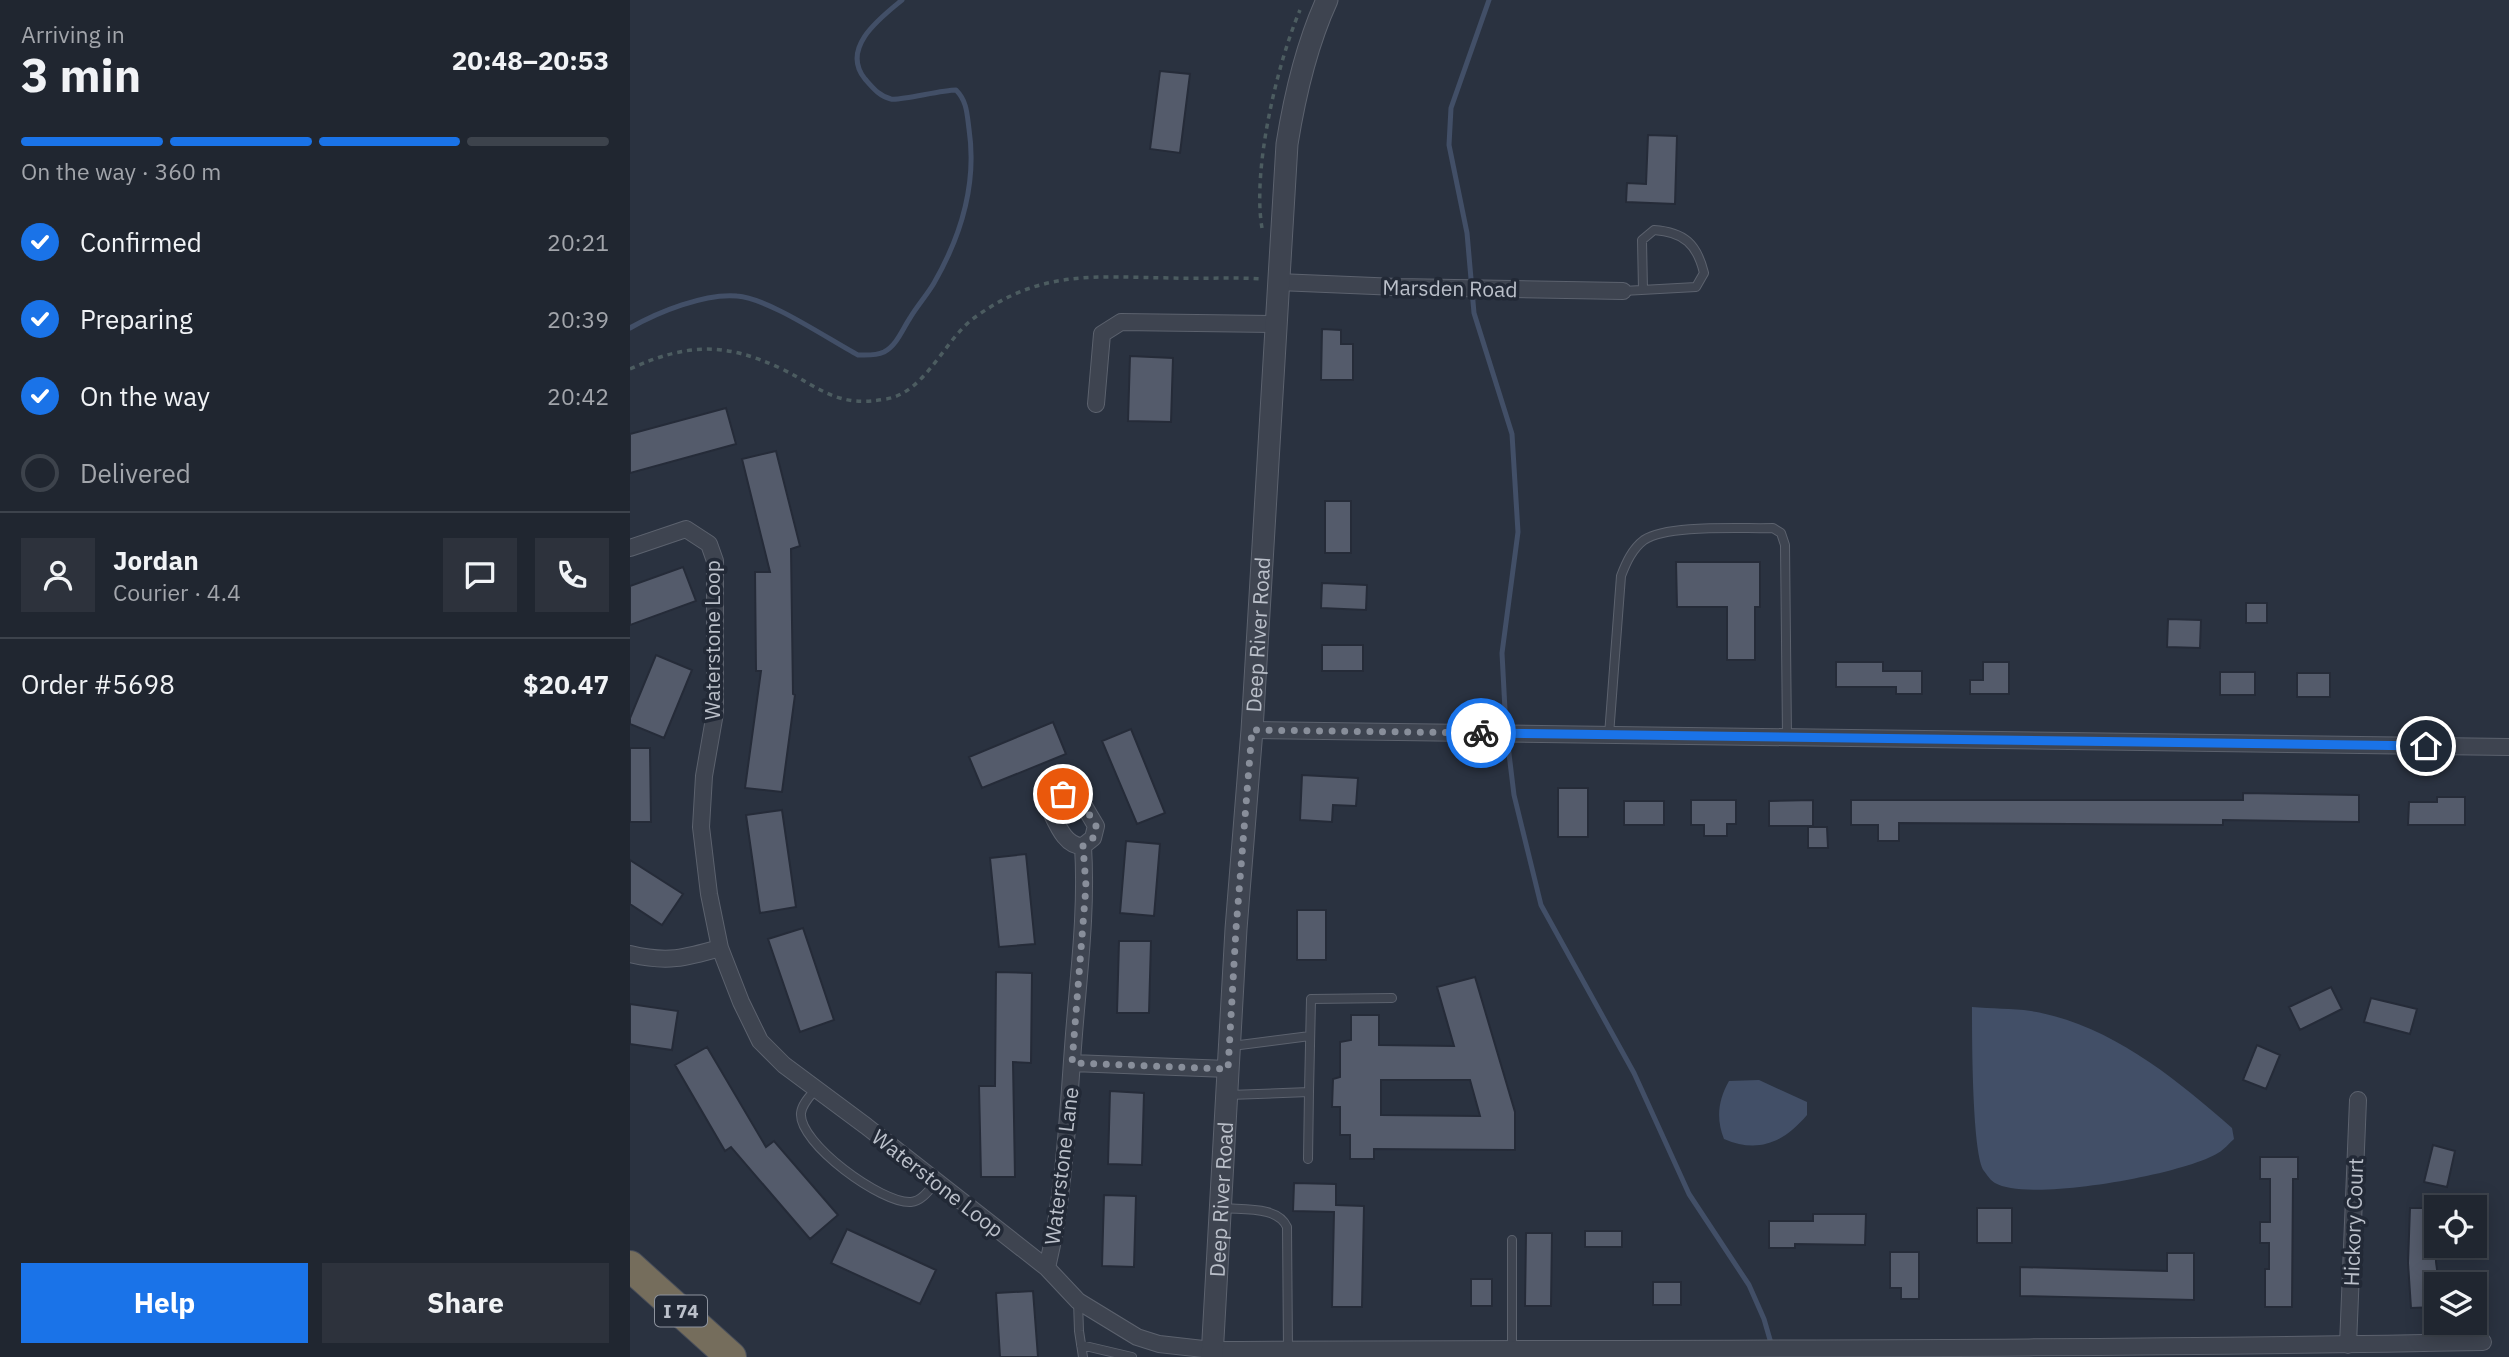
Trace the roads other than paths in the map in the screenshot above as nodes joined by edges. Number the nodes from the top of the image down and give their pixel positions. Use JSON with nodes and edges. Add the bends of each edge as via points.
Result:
{"nodes":[{"id":1,"x":1326,"y":0,"type":"edge"},
{"id":2,"x":1269,"y":280,"type":"junction"},
{"id":3,"x":1643,"y":290,"type":"junction"},
{"id":4,"x":1623,"y":291,"type":"joint"},
{"id":5,"x":1276,"y":324,"type":"junction"},
{"id":6,"x":1096,"y":404,"type":"dead end"},
{"id":7,"x":630,"y":548,"type":"edge"},
{"id":8,"x":1252,"y":730,"type":"junction"},
{"id":9,"x":1609,"y":735,"type":"junction"},
{"id":10,"x":1787,"y":737,"type":"junction"},
{"id":11,"x":2509,"y":747,"type":"edge"},
{"id":12,"x":1083,"y":846,"type":"dead end"},
{"id":13,"x":720,"y":948,"type":"junction"},
{"id":14,"x":630,"y":954,"type":"edge"},
{"id":15,"x":1392,"y":998,"type":"dead end"},
{"id":16,"x":1310,"y":1036,"type":"junction"},
{"id":17,"x":1229,"y":1046,"type":"junction"},
{"id":18,"x":1072,"y":1063,"type":"junction"},
{"id":19,"x":1228,"y":1069,"type":"junction"},
{"id":20,"x":815,"y":1090,"type":"junction"},
{"id":21,"x":1309,"y":1092,"type":"junction"},
{"id":22,"x":1226,"y":1096,"type":"junction"},
{"id":23,"x":2358,"y":1100,"type":"dead end"},
{"id":24,"x":1308,"y":1159,"type":"dead end"},
{"id":25,"x":936,"y":1182,"type":"junction"},
{"id":26,"x":1220,"y":1208,"type":"junction"},
{"id":27,"x":1512,"y":1240,"type":"dead end"},
{"id":28,"x":630,"y":1266,"type":"edge"},
{"id":29,"x":1047,"y":1268,"type":"junction"},
{"id":30,"x":1078,"y":1301,"type":"junction"},
{"id":31,"x":2483,"y":1342,"type":"dead end"},
{"id":32,"x":1081,"y":1345,"type":"junction"},
{"id":33,"x":2348,"y":1345,"type":"junction"},
{"id":34,"x":1512,"y":1349,"type":"junction"},
{"id":35,"x":1288,"y":1350,"type":"junction"},
{"id":36,"x":2159,"y":1352,"type":"edge"},
{"id":37,"x":1190,"y":1353,"type":"edge"},
{"id":38,"x":1212,"y":1353,"type":"edge"},
{"id":39,"x":1633,"y":1353,"type":"edge"},
{"id":40,"x":731,"y":1357,"type":"edge"},
{"id":41,"x":1083,"y":1357,"type":"edge"},
{"id":42,"x":1132,"y":1357,"type":"edge"}],
"edges":[{"from":1,"to":2,"type":"street","name":"Deep River Road","via":[[1308,46],[1293,110]]},
{"from":2,"to":4,"type":"street","name":"Marsden Road","via":[[1398,288]]},
{"from":2,"to":5,"type":"street","name":"Deep River Road"},
{"from":3,"to":3,"type":"lane","via":[[1696,288],[1704,273],[1699,253],[1669,231],[1654,230],[1642,240]]},
{"from":3,"to":4,"type":"lane"},
{"from":5,"to":6,"type":"street","via":[[1121,322],[1101,334]]},
{"from":5,"to":8,"type":"street","name":"Deep River Road"},
{"from":7,"to":13,"type":"street","name":"Waterstone Loop","via":[[686,529],[709,544],[715,561],[715,713],[701,827]]},
{"from":8,"to":9,"type":"street"},
{"from":8,"to":17,"type":"street","name":"Deep River Road"},
{"from":9,"to":10,"type":"street"},
{"from":9,"to":10,"type":"lane","via":[[1621,576],[1635,550],[1644,540],[1670,531],[1773,528],[1781,533],[1785,545]]},
{"from":10,"to":11,"type":"street"},
{"from":12,"to":18,"type":"street","name":"Waterstone Lane","via":[[1086,886]]},
{"from":13,"to":14,"type":"street","via":[[682,959]]},
{"from":13,"to":20,"type":"street","name":"Waterstone Loop","via":[[760,1041]]},
{"from":15,"to":16,"type":"lane","via":[[1311,999]]},
{"from":16,"to":17,"type":"lane"},
{"from":16,"to":21,"type":"lane"},
{"from":17,"to":19,"type":"street","name":"Deep River Road"},
{"from":18,"to":19,"type":"street","name":"Waterstone Lane"},
{"from":18,"to":29,"type":"street","name":"Waterstone Lane","via":[[1056,1228]]},
{"from":19,"to":22,"type":"street","name":"Deep River Road"},
{"from":20,"to":25,"type":"street","name":"Waterstone Loop"},
{"from":20,"to":25,"type":"lane","via":[[804,1104],[802,1121],[841,1168],[872,1189],[910,1202],[919,1200]]},
{"from":21,"to":22,"type":"lane"},
{"from":21,"to":24,"type":"lane"},
{"from":22,"to":26,"type":"street","name":"Deep River Road"},
{"from":23,"to":33,"type":"street","name":"Hickory Court"},
{"from":25,"to":29,"type":"street","name":"Waterstone Loop"},
{"from":26,"to":35,"type":"lane","via":[[1269,1212],[1287,1227]]},
{"from":26,"to":38,"type":"street","name":"Deep River Road"},
{"from":27,"to":34,"type":"lane"},
{"from":28,"to":40,"type":"highway","number":"I 74"},
{"from":29,"to":30,"type":"street","name":"Waterstone Loop"},
{"from":30,"to":32,"type":"lane"},
{"from":30,"to":37,"type":"street","name":"Waterstone Loop","via":[[1137,1336]]},
{"from":31,"to":33,"type":"street","name":"Waterstone Loop"},
{"from":32,"to":41,"type":"lane"},
{"from":32,"to":42,"type":"lane"},
{"from":33,"to":36,"type":"street","name":"Waterstone Loop"},
{"from":34,"to":35,"type":"street","name":"Waterstone Loop"},
{"from":34,"to":39,"type":"street","name":"Waterstone Loop"},
{"from":35,"to":38,"type":"street","name":"Waterstone Loop"},
{"from":36,"to":39,"type":"street","name":"Waterstone Loop"},
{"from":37,"to":38,"type":"street","name":"Waterstone Loop"}]}
